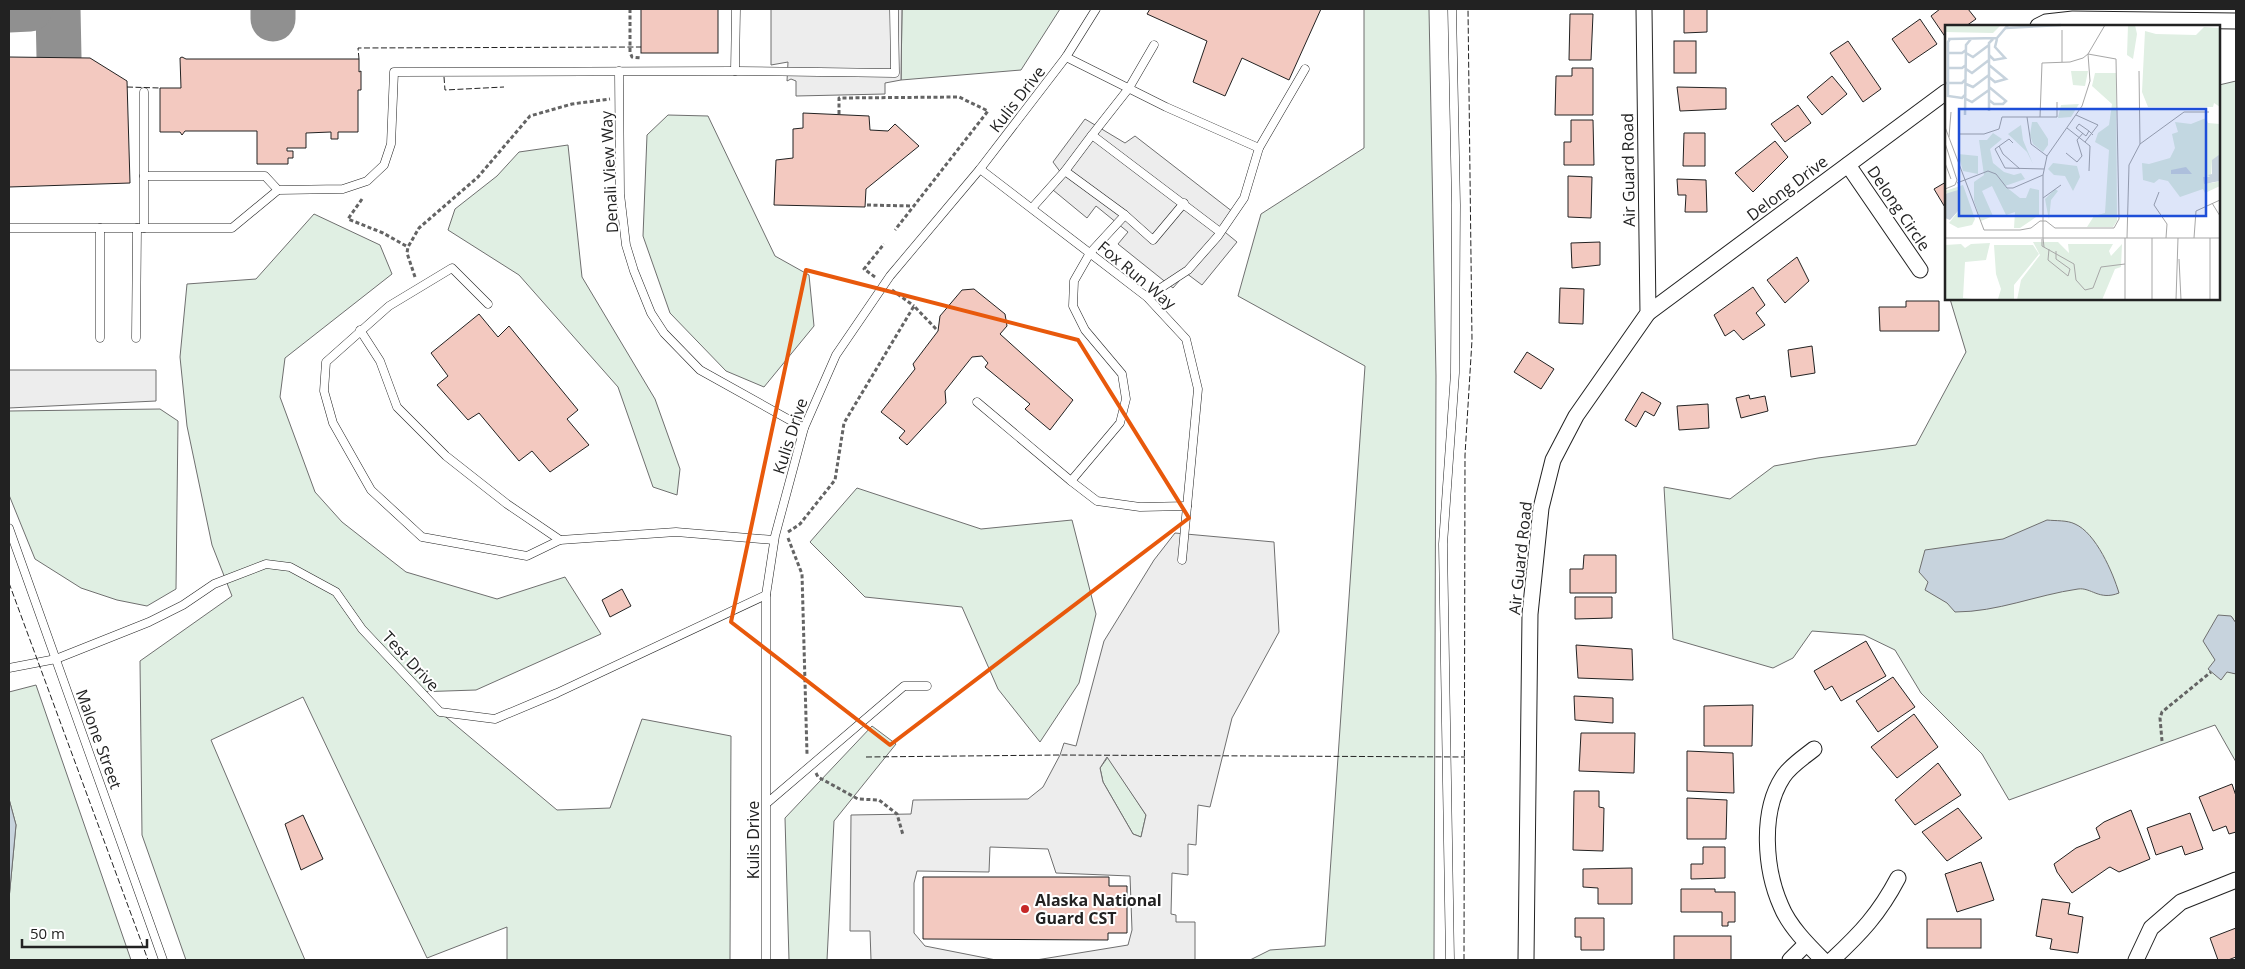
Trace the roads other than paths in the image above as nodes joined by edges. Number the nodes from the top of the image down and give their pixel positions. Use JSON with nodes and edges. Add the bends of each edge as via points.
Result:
{"nodes":[{"id":1,"x":736,"y":9,"type":"edge"},
{"id":2,"x":894,"y":9,"type":"edge"},
{"id":3,"x":1096,"y":9,"type":"edge"},
{"id":4,"x":1452,"y":9,"type":"edge"},
{"id":5,"x":1644,"y":9,"type":"edge"},
{"id":6,"x":2236,"y":21,"type":"edge"},
{"id":7,"x":2040,"y":25,"type":"edge"},
{"id":8,"x":1154,"y":45,"type":"dead end"},
{"id":9,"x":1066,"y":57,"type":"junction"},
{"id":10,"x":1305,"y":69,"type":"dead end"},
{"id":11,"x":619,"y":71,"type":"junction"},
{"id":12,"x":735,"y":71,"type":"junction"},
{"id":13,"x":1129,"y":88,"type":"junction"},
{"id":14,"x":144,"y":92,"type":"dead end"},
{"id":15,"x":1945,"y":93,"type":"edge"},
{"id":16,"x":1092,"y":135,"type":"junction"},
{"id":17,"x":1259,"y":148,"type":"junction"},
{"id":18,"x":1848,"y":165,"type":"junction"},
{"id":19,"x":980,"y":169,"type":"junction"},
{"id":20,"x":1065,"y":171,"type":"junction"},
{"id":21,"x":144,"y":176,"type":"junction"},
{"id":22,"x":278,"y":190,"type":"junction"},
{"id":23,"x":1184,"y":203,"type":"junction"},
{"id":24,"x":1032,"y":208,"type":"junction"},
{"id":25,"x":1125,"y":215,"type":"junction"},
{"id":26,"x":9,"y":228,"type":"edge"},
{"id":27,"x":100,"y":228,"type":"junction"},
{"id":28,"x":141,"y":228,"type":"junction"},
{"id":29,"x":1220,"y":232,"type":"junction"},
{"id":30,"x":1090,"y":253,"type":"junction"},
{"id":31,"x":1920,"y":270,"type":"dead end"},
{"id":32,"x":1147,"y":297,"type":"junction"},
{"id":33,"x":488,"y":304,"type":"dead end"},
{"id":34,"x":1648,"y":313,"type":"junction"},
{"id":35,"x":360,"y":330,"type":"junction"},
{"id":36,"x":100,"y":338,"type":"dead end"},
{"id":37,"x":136,"y":338,"type":"dead end"},
{"id":38,"x":977,"y":402,"type":"dead end"},
{"id":39,"x":804,"y":428,"type":"junction"},
{"id":40,"x":1071,"y":481,"type":"junction"},
{"id":41,"x":1188,"y":506,"type":"junction"},
{"id":42,"x":9,"y":528,"type":"edge"},
{"id":43,"x":560,"y":540,"type":"junction"},
{"id":44,"x":774,"y":540,"type":"junction"},
{"id":45,"x":1182,"y":560,"type":"dead end"},
{"id":46,"x":766,"y":595,"type":"junction"},
{"id":47,"x":56,"y":659,"type":"junction"},
{"id":48,"x":9,"y":668,"type":"edge"},
{"id":49,"x":927,"y":686,"type":"dead end"},
{"id":50,"x":1814,"y":749,"type":"dead end"},
{"id":51,"x":767,"y":803,"type":"junction"},
{"id":52,"x":1898,"y":878,"type":"dead end"},
{"id":53,"x":2236,"y":880,"type":"edge"},
{"id":54,"x":1806,"y":944,"type":"junction"},
{"id":55,"x":163,"y":960,"type":"edge"},
{"id":56,"x":766,"y":960,"type":"edge"},
{"id":57,"x":1450,"y":960,"type":"edge"},
{"id":58,"x":1526,"y":960,"type":"edge"},
{"id":59,"x":1790,"y":960,"type":"edge"},
{"id":60,"x":1823,"y":960,"type":"edge"},
{"id":61,"x":1832,"y":960,"type":"edge"},
{"id":62,"x":2136,"y":960,"type":"edge"}],
"edges":[{"from":1,"to":12,"type":"lane"},
{"from":2,"to":12,"type":"lane","via":[[895,73]]},
{"from":3,"to":9,"type":"lane","name":"Kulis Drive"},
{"from":4,"to":57,"type":"lane","via":[[1455,372],[1444,544]]},
{"from":5,"to":34,"type":"street","name":"Air Guard Road"},
{"from":6,"to":7,"type":"street","via":[[2073,19]]},
{"from":8,"to":13,"type":"lane"},
{"from":9,"to":13,"type":"lane"},
{"from":9,"to":19,"type":"lane","name":"Kulis Drive"},
{"from":10,"to":17,"type":"lane"},
{"from":11,"to":12,"type":"lane"},
{"from":11,"to":22,"type":"lane","via":[[394,72],[391,144],[384,165],[367,181],[343,189]]},
{"from":11,"to":39,"type":"lane","name":"Denali View Way","via":[[620,194],[626,246],[651,313],[664,333],[700,370]]},
{"from":13,"to":16,"type":"lane"},
{"from":13,"to":17,"type":"lane"},
{"from":14,"to":21,"type":"lane"},
{"from":15,"to":18,"type":"street","name":"Delong Drive"},
{"from":16,"to":20,"type":"lane"},
{"from":16,"to":23,"type":"lane"},
{"from":17,"to":29,"type":"lane","via":[[1244,198]]},
{"from":18,"to":31,"type":"street","name":"Delong Circle"},
{"from":18,"to":34,"type":"street","name":"Delong Drive"},
{"from":19,"to":24,"type":"lane","name":"Fox Run Way"},
{"from":19,"to":39,"type":"lane","name":"Kulis Drive","via":[[890,276],[836,355]]},
{"from":20,"to":24,"type":"lane"},
{"from":20,"to":25,"type":"lane"},
{"from":21,"to":22,"type":"lane","via":[[265,176]]},
{"from":21,"to":28,"type":"lane"},
{"from":22,"to":28,"type":"lane","via":[[232,228]]},
{"from":23,"to":25,"type":"lane","via":[[1153,240]]},
{"from":23,"to":29,"type":"lane"},
{"from":24,"to":30,"type":"lane","name":"Fox Run Way"},
{"from":25,"to":30,"type":"lane"},
{"from":26,"to":27,"type":"lane"},
{"from":27,"to":28,"type":"lane"},
{"from":27,"to":36,"type":"lane"},
{"from":28,"to":37,"type":"lane"},
{"from":29,"to":32,"type":"lane","via":[[1188,270]]},
{"from":30,"to":32,"type":"lane","name":"Fox Run Way"},
{"from":30,"to":40,"type":"lane","via":[[1074,281],[1074,306],[1085,330],[1122,374],[1126,399],[1120,423]]},
{"from":32,"to":41,"type":"lane","name":"Fox Run Way","via":[[1186,339],[1198,389]]},
{"from":33,"to":35,"type":"lane","via":[[452,268],[390,306]]},
{"from":34,"to":58,"type":"street","name":"Air Guard Road","via":[[1576,416],[1554,460],[1541,508],[1530,614]]},
{"from":35,"to":43,"type":"lane","via":[[380,361],[397,407],[446,456]]},
{"from":35,"to":43,"type":"lane","via":[[326,362],[324,392],[334,423],[371,490],[422,537],[527,556]]},
{"from":38,"to":40,"type":"lane"},
{"from":39,"to":44,"type":"lane","name":"Kulis Drive"},
{"from":40,"to":41,"type":"lane","via":[[1097,501],[1140,507]]},
{"from":41,"to":45,"type":"lane","name":"Fox Run Way"},
{"from":42,"to":47,"type":"lane","name":"Malone Street"},
{"from":43,"to":44,"type":"lane","via":[[676,532]]},
{"from":44,"to":46,"type":"lane","name":"Kulis Drive"},
{"from":46,"to":47,"type":"lane","name":"Test Drive","via":[[495,719],[440,712],[362,629],[336,592],[290,567],[266,564],[214,584],[150,622]]},
{"from":46,"to":51,"type":"lane","name":"Kulis Drive"},
{"from":47,"to":48,"type":"lane","name":"Test Drive"},
{"from":47,"to":55,"type":"lane","name":"Malone Street"},
{"from":49,"to":51,"type":"lane","via":[[904,686]]},
{"from":50,"to":54,"type":"street","via":[[1783,776],[1770,813],[1767,835],[1770,874],[1781,908]]},
{"from":51,"to":56,"type":"lane","name":"Kulis Drive"},
{"from":52,"to":61,"type":"street","via":[[1883,905]]},
{"from":53,"to":62,"type":"street","via":[[2181,902],[2151,928]]},
{"from":54,"to":59,"type":"street"},
{"from":54,"to":60,"type":"street"}]}
